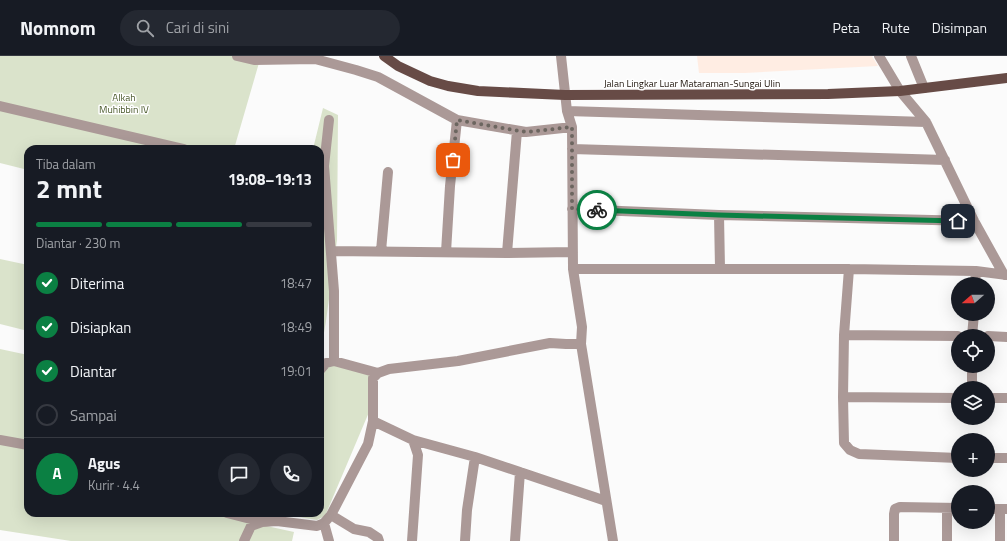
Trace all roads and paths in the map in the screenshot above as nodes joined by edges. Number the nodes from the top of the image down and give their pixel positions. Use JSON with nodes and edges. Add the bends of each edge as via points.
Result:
{"nodes":[{"id":1,"x":237,"y":56,"type":"edge"},
{"id":2,"x":384,"y":56,"type":"edge"},
{"id":3,"x":561,"y":56,"type":"edge"},
{"id":4,"x":879,"y":56,"type":"edge"},
{"id":5,"x":911,"y":56,"type":"edge"},
{"id":6,"x":1007,"y":78,"type":"edge"},
{"id":7,"x":924,"y":88,"type":"junction"},
{"id":8,"x":900,"y":90,"type":"junction"},
{"id":9,"x":565,"y":95,"type":"junction"},
{"id":10,"x":0,"y":106,"type":"edge"},
{"id":11,"x":567,"y":111,"type":"junction"},
{"id":12,"x":329,"y":120,"type":"dead end"},
{"id":13,"x":457,"y":120,"type":"junction"},
{"id":14,"x":926,"y":122,"type":"junction"},
{"id":15,"x":572,"y":127,"type":"junction"},
{"id":16,"x":517,"y":131,"type":"junction"},
{"id":17,"x":167,"y":145,"type":"edge"},
{"id":18,"x":572,"y":149,"type":"junction"},
{"id":19,"x":945,"y":160,"type":"junction"},
{"id":20,"x":388,"y":172,"type":"dead end"},
{"id":21,"x":572,"y":209,"type":"junction"},
{"id":22,"x":719,"y":215,"type":"junction"},
{"id":23,"x":974,"y":221,"type":"junction"},
{"id":24,"x":331,"y":251,"type":"junction"},
{"id":25,"x":381,"y":251,"type":"junction"},
{"id":26,"x":446,"y":252,"type":"junction"},
{"id":27,"x":573,"y":252,"type":"junction"},
{"id":28,"x":507,"y":253,"type":"junction"},
{"id":29,"x":720,"y":268,"type":"junction"},
{"id":30,"x":573,"y":269,"type":"junction"},
{"id":31,"x":849,"y":269,"type":"junction"},
{"id":32,"x":976,"y":271,"type":"junction"},
{"id":33,"x":1006,"y":275,"type":"edge"},
{"id":34,"x":976,"y":277,"type":"edge"},
{"id":35,"x":844,"y":335,"type":"junction"},
{"id":36,"x":951,"y":336,"type":"edge"},
{"id":37,"x":995,"y":336,"type":"edge"},
{"id":38,"x":1007,"y":337,"type":"edge"},
{"id":39,"x":580,"y":344,"type":"junction"},
{"id":40,"x":334,"y":361,"type":"junction"},
{"id":41,"x":324,"y":365,"type":"edge"},
{"id":42,"x":378,"y":373,"type":"junction"},
{"id":43,"x":843,"y":396,"type":"junction"},
{"id":44,"x":951,"y":398,"type":"edge"},
{"id":45,"x":995,"y":398,"type":"edge"},
{"id":46,"x":1007,"y":398,"type":"edge"},
{"id":47,"x":373,"y":421,"type":"junction"},
{"id":48,"x":0,"y":440,"type":"edge"},
{"id":49,"x":413,"y":440,"type":"junction"},
{"id":50,"x":24,"y":444,"type":"edge"},
{"id":51,"x":475,"y":457,"type":"junction"},
{"id":52,"x":951,"y":458,"type":"edge"},
{"id":53,"x":995,"y":458,"type":"edge"},
{"id":54,"x":1007,"y":458,"type":"edge"},
{"id":55,"x":520,"y":472,"type":"junction"},
{"id":56,"x":606,"y":501,"type":"junction"},
{"id":57,"x":947,"y":508,"type":"junction"},
{"id":58,"x":951,"y":508,"type":"edge"},
{"id":59,"x":1003,"y":509,"type":"edge"},
{"id":60,"x":331,"y":515,"type":"junction"},
{"id":61,"x":264,"y":518,"type":"edge"},
{"id":62,"x":324,"y":523,"type":"junction"},
{"id":63,"x":244,"y":541,"type":"edge"},
{"id":64,"x":329,"y":541,"type":"edge"},
{"id":65,"x":379,"y":541,"type":"edge"},
{"id":66,"x":412,"y":541,"type":"edge"},
{"id":67,"x":464,"y":541,"type":"edge"},
{"id":68,"x":514,"y":541,"type":"edge"},
{"id":69,"x":613,"y":541,"type":"edge"},
{"id":70,"x":894,"y":541,"type":"edge"},
{"id":71,"x":947,"y":541,"type":"edge"},
{"id":72,"x":1000,"y":541,"type":"edge"}],
"edges":[{"from":1,"to":13,"type":"street","via":[[254,60],[315,59],[356,70],[378,77]]},
{"from":2,"to":9,"type":"main road","name":"Jalan Lingkar Luar Mataraman-Sungai Ulin","via":[[398,66],[430,81],[448,86],[478,91]]},
{"from":3,"to":9,"type":"street"},
{"from":4,"to":8,"type":"street"},
{"from":5,"to":7,"type":"street"},
{"from":6,"to":7,"type":"main road","name":"Jalan Lingkar Luar Mataraman-Sungai Ulin"},
{"from":7,"to":8,"type":"main road","name":"Jalan Lingkar Luar Mataraman-Sungai Ulin"},
{"from":8,"to":9,"type":"main road","name":"Jalan Lingkar Luar Mataraman-Sungai Ulin","via":[[828,94]]},
{"from":8,"to":14,"type":"street"},
{"from":9,"to":11,"type":"street"},
{"from":10,"to":17,"type":"street"},
{"from":11,"to":14,"type":"street"},
{"from":11,"to":15,"type":"street"},
{"from":12,"to":24,"type":"street","via":[[324,166]]},
{"from":13,"to":16,"type":"street"},
{"from":13,"to":26,"type":"street"},
{"from":14,"to":19,"type":"street"},
{"from":15,"to":16,"type":"street"},
{"from":15,"to":18,"type":"street"},
{"from":16,"to":28,"type":"street"},
{"from":18,"to":19,"type":"street"},
{"from":18,"to":21,"type":"street"},
{"from":19,"to":23,"type":"street"},
{"from":20,"to":25,"type":"street"},
{"from":21,"to":22,"type":"street"},
{"from":21,"to":27,"type":"street"},
{"from":22,"to":23,"type":"street"},
{"from":22,"to":29,"type":"street"},
{"from":23,"to":33,"type":"street"},
{"from":24,"to":25,"type":"street"},
{"from":24,"to":40,"type":"street"},
{"from":25,"to":26,"type":"street"},
{"from":26,"to":28,"type":"street"},
{"from":27,"to":28,"type":"street"},
{"from":27,"to":30,"type":"street"},
{"from":29,"to":30,"type":"street"},
{"from":29,"to":31,"type":"street"},
{"from":30,"to":39,"type":"street","via":[[582,327]]},
{"from":31,"to":32,"type":"street"},
{"from":31,"to":35,"type":"street"},
{"from":32,"to":33,"type":"street"},
{"from":32,"to":34,"type":"street"},
{"from":35,"to":36,"type":"street"},
{"from":35,"to":43,"type":"street"},
{"from":37,"to":38,"type":"street"},
{"from":39,"to":42,"type":"street","via":[[550,343],[458,361],[389,369]]},
{"from":39,"to":56,"type":"street"},
{"from":40,"to":41,"type":"street"},
{"from":40,"to":42,"type":"street"},
{"from":42,"to":47,"type":"street","via":[[372,382]]},
{"from":43,"to":44,"type":"street"},
{"from":43,"to":52,"type":"street","via":[[844,443],[850,450],[859,454]]},
{"from":45,"to":46,"type":"street"},
{"from":47,"to":49,"type":"street"},
{"from":47,"to":60,"type":"street","via":[[368,444]]},
{"from":48,"to":50,"type":"street"},
{"from":49,"to":51,"type":"street"},
{"from":49,"to":66,"type":"street","via":[[418,455],[418,469]]},
{"from":51,"to":55,"type":"street"},
{"from":51,"to":67,"type":"street"},
{"from":53,"to":54,"type":"street"},
{"from":55,"to":56,"type":"street"},
{"from":55,"to":68,"type":"street"},
{"from":56,"to":69,"type":"street"},
{"from":57,"to":58,"type":"street"},
{"from":57,"to":70,"type":"street","via":[[895,509]]},
{"from":57,"to":71,"type":"street"},
{"from":59,"to":72,"type":"street"},
{"from":60,"to":62,"type":"street"},
{"from":60,"to":65,"type":"street","via":[[354,529],[369,532]]},
{"from":61,"to":62,"type":"street","via":[[317,526]]},
{"from":61,"to":63,"type":"street","via":[[251,526]]},
{"from":62,"to":64,"type":"street"}]}
